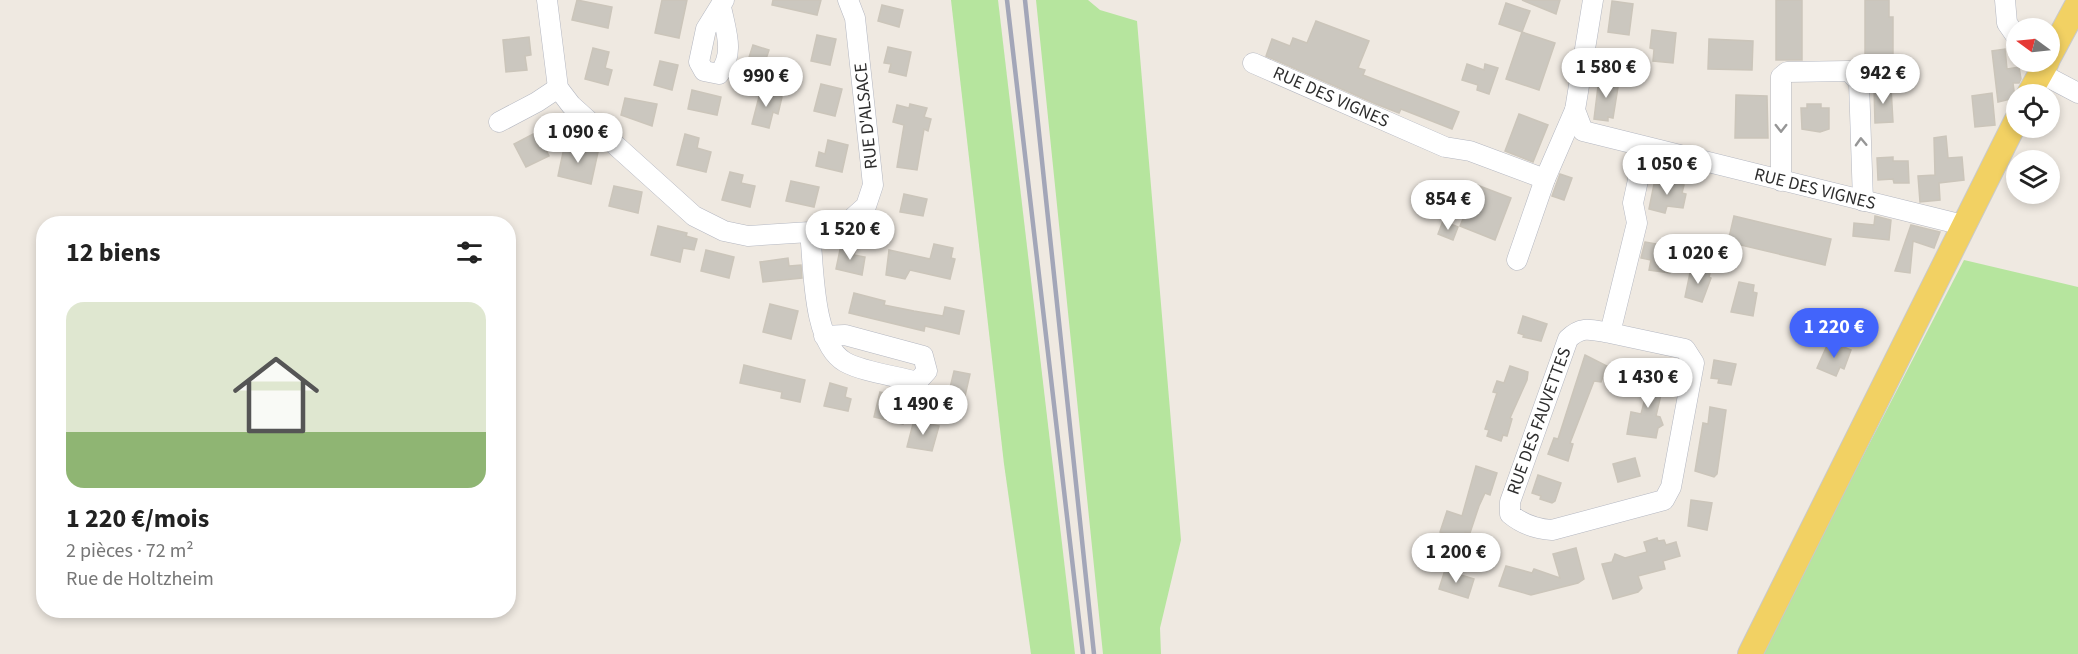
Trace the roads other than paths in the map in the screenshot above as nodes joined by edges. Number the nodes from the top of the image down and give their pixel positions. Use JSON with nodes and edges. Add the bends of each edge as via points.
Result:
{"nodes":[{"id":1,"x":547,"y":0,"type":"edge"},
{"id":2,"x":848,"y":0,"type":"edge"},
{"id":3,"x":1593,"y":0,"type":"edge"},
{"id":4,"x":2005,"y":0,"type":"edge"},
{"id":5,"x":2078,"y":3,"type":"edge"},
{"id":6,"x":2007,"y":18,"type":"edge"},
{"id":7,"x":2060,"y":37,"type":"edge"},
{"id":8,"x":1253,"y":63,"type":"dead end"},
{"id":9,"x":2041,"y":72,"type":"edge"},
{"id":10,"x":558,"y":87,"type":"junction"},
{"id":11,"x":2078,"y":93,"type":"edge"},
{"id":12,"x":1575,"y":110,"type":"junction"},
{"id":13,"x":499,"y":122,"type":"dead end"},
{"id":14,"x":2007,"y":138,"type":"edge"},
{"id":15,"x":1645,"y":148,"type":"junction"},
{"id":16,"x":1545,"y":179,"type":"junction"},
{"id":17,"x":1781,"y":181,"type":"junction"},
{"id":18,"x":1863,"y":201,"type":"junction"},
{"id":19,"x":1963,"y":225,"type":"junction"},
{"id":20,"x":810,"y":232,"type":"junction"},
{"id":21,"x":1516,"y":260,"type":"dead end"},
{"id":22,"x":1610,"y":333,"type":"junction"},
{"id":23,"x":824,"y":336,"type":"dead end"},
{"id":24,"x":1750,"y":654,"type":"edge"}],
"edges":[{"from":1,"to":10,"type":"street"},
{"from":2,"to":20,"type":"street","name":"RUE D'ALSACE","via":[[855,18],[873,185],[866,206],[847,223]]},
{"from":3,"to":12,"type":"street"},
{"from":4,"to":6,"type":"street"},
{"from":5,"to":7,"type":"main road"},
{"from":8,"to":16,"type":"street","name":"RUE DES VIGNES","via":[[1445,147],[1470,151]]},
{"from":9,"to":11,"type":"street"},
{"from":10,"to":13,"type":"street"},
{"from":10,"to":20,"type":"street","name":"RUE D'ALSACE","via":[[572,105],[694,216],[724,231],[748,236]]},
{"from":12,"to":15,"type":"street","name":"RUE DES VIGNES","via":[[1582,130]]},
{"from":12,"to":16,"type":"street"},
{"from":14,"to":19,"type":"main road"},
{"from":15,"to":17,"type":"street","name":"RUE DES VIGNES"},
{"from":15,"to":22,"type":"street","via":[[1633,203],[1637,223]]},
{"from":16,"to":21,"type":"street"},
{"from":17,"to":18,"type":"street","name":"RUE DES VIGNES"},
{"from":18,"to":17,"type":"street","one_way":true,"via":[[1859,82],[1849,71],[1787,72],[1781,77]]},
{"from":18,"to":19,"type":"street","name":"RUE DES VIGNES"},
{"from":19,"to":24,"type":"main road"},
{"from":20,"to":23,"type":"street"},
{"from":22,"to":22,"type":"street","name":"RUE DES FAUVETTES","via":[[1584,328],[1568,339],[1510,502],[1510,514],[1518,521],[1552,530],[1664,500],[1671,487],[1694,363],[1685,349]]}]}
